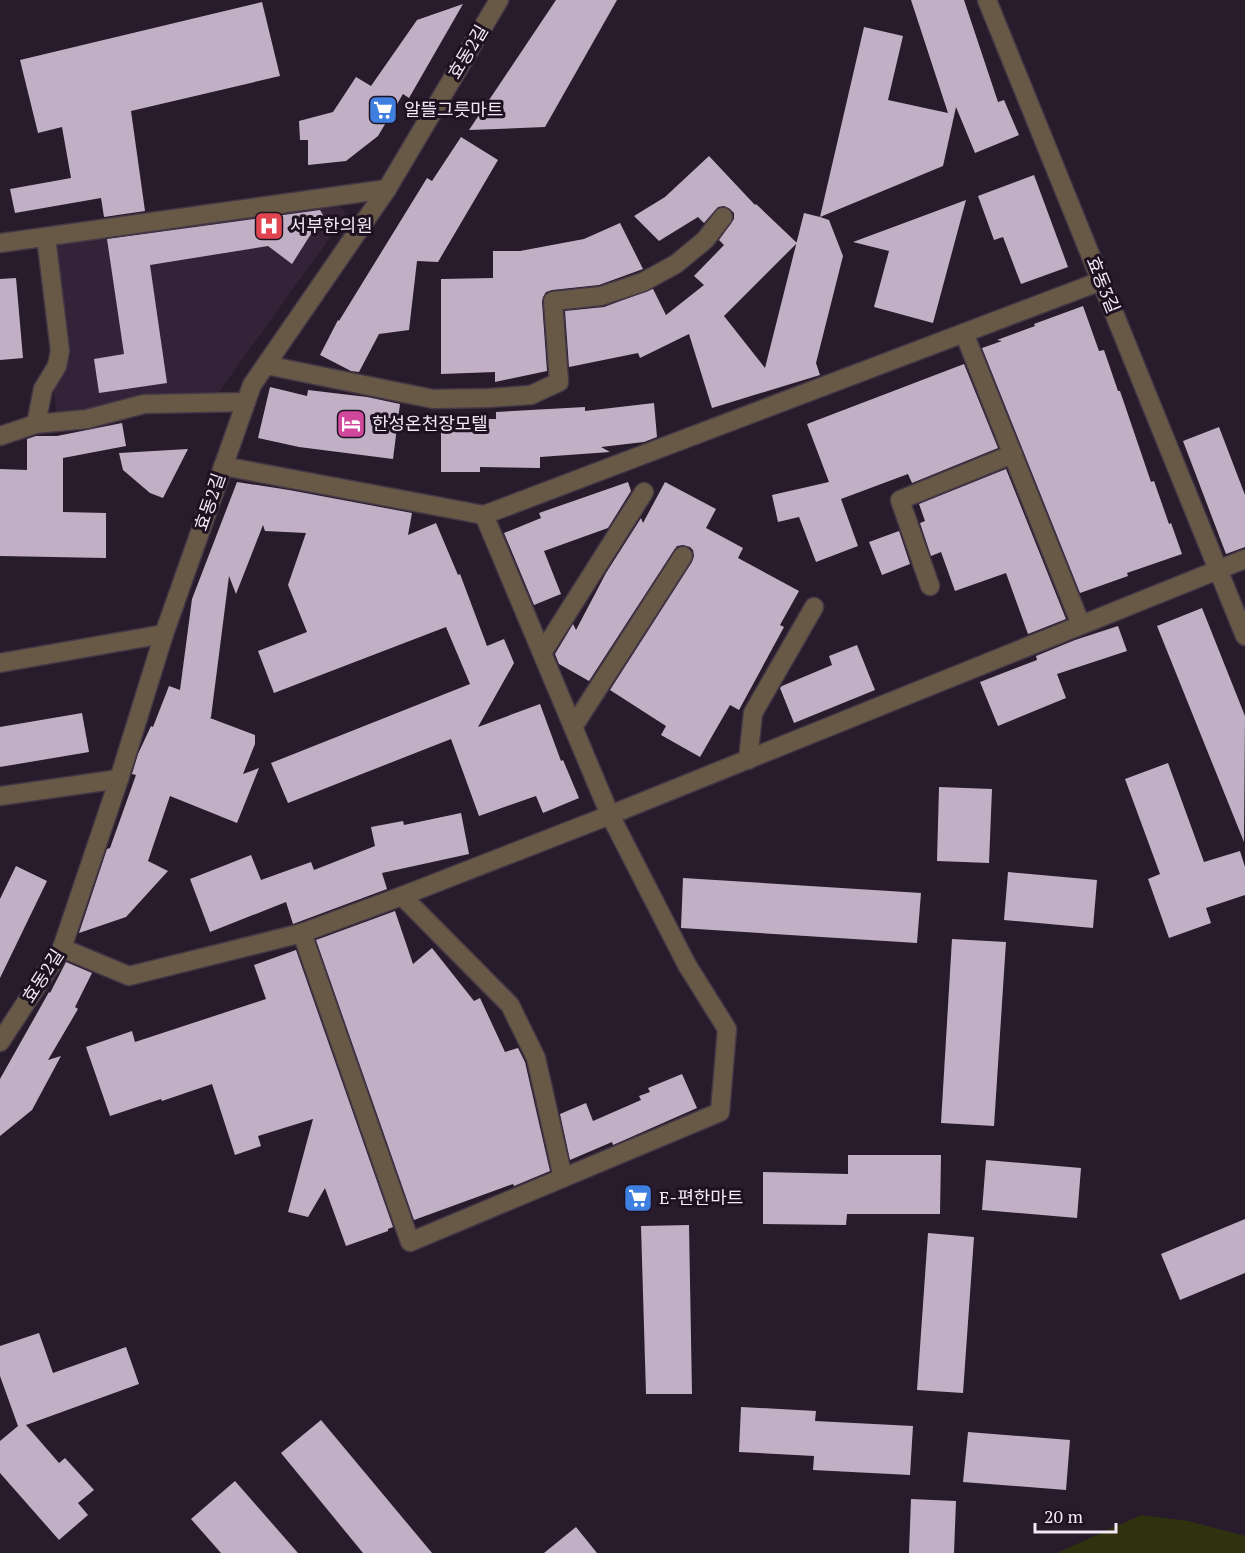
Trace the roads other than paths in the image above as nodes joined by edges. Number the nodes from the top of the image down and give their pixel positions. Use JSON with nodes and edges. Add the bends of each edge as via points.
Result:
{"nodes":[{"id":1,"x":499,"y":0,"type":"edge"},
{"id":2,"x":987,"y":0,"type":"edge"},
{"id":3,"x":387,"y":189,"type":"junction"},
{"id":4,"x":723,"y":217,"type":"dead end"},
{"id":5,"x":46,"y":237,"type":"junction"},
{"id":6,"x":0,"y":243,"type":"edge"},
{"id":7,"x":1101,"y":281,"type":"junction"},
{"id":8,"x":964,"y":333,"type":"junction"},
{"id":9,"x":266,"y":365,"type":"junction"},
{"id":10,"x":246,"y":402,"type":"junction"},
{"id":11,"x":36,"y":424,"type":"junction"},
{"id":12,"x":0,"y":436,"type":"edge"},
{"id":13,"x":1012,"y":454,"type":"junction"},
{"id":14,"x":223,"y":466,"type":"junction"},
{"id":15,"x":644,"y":492,"type":"dead end"},
{"id":16,"x":484,"y":515,"type":"junction"},
{"id":17,"x":683,"y":556,"type":"dead end"},
{"id":18,"x":1245,"y":560,"type":"edge"},
{"id":19,"x":1218,"y":570,"type":"junction"},
{"id":20,"x":930,"y":586,"type":"dead end"},
{"id":21,"x":814,"y":607,"type":"dead end"},
{"id":22,"x":1081,"y":625,"type":"junction"},
{"id":23,"x":164,"y":634,"type":"junction"},
{"id":24,"x":1245,"y":636,"type":"edge"},
{"id":25,"x":542,"y":654,"type":"junction"},
{"id":26,"x":0,"y":663,"type":"edge"},
{"id":27,"x":573,"y":727,"type":"junction"},
{"id":28,"x":748,"y":759,"type":"junction"},
{"id":29,"x":119,"y":779,"type":"junction"},
{"id":30,"x":0,"y":796,"type":"edge"},
{"id":31,"x":610,"y":815,"type":"junction"},
{"id":32,"x":402,"y":896,"type":"junction"},
{"id":33,"x":302,"y":933,"type":"junction"},
{"id":34,"x":62,"y":948,"type":"junction"},
{"id":35,"x":0,"y":1042,"type":"edge"},
{"id":36,"x":563,"y":1178,"type":"junction"}],
"edges":[{"from":1,"to":3,"type":"street","name":"효동2길"},
{"from":2,"to":7,"type":"street","name":"효동3길"},
{"from":3,"to":5,"type":"street"},
{"from":3,"to":9,"type":"street","name":"효동2길"},
{"from":4,"to":9,"type":"street","via":[[705,240],[676,264],[643,282],[601,296],[553,302],[559,382],[531,395],[433,399]]},
{"from":5,"to":6,"type":"street"},
{"from":5,"to":11,"type":"street","via":[[60,351],[57,366],[43,389]]},
{"from":7,"to":8,"type":"street"},
{"from":7,"to":19,"type":"street","name":"효동3길"},
{"from":8,"to":13,"type":"street"},
{"from":8,"to":16,"type":"street"},
{"from":9,"to":10,"type":"street","name":"효동2길"},
{"from":10,"to":11,"type":"street","via":[[144,404],[87,419]]},
{"from":10,"to":14,"type":"street","name":"효동2길"},
{"from":11,"to":12,"type":"street"},
{"from":13,"to":20,"type":"street","via":[[900,500]]},
{"from":13,"to":22,"type":"street"},
{"from":14,"to":16,"type":"street"},
{"from":14,"to":23,"type":"street","name":"효동2길"},
{"from":15,"to":25,"type":"street"},
{"from":16,"to":25,"type":"street"},
{"from":17,"to":27,"type":"street"},
{"from":18,"to":19,"type":"street"},
{"from":19,"to":22,"type":"street"},
{"from":19,"to":24,"type":"street","name":"효동3길"},
{"from":21,"to":28,"type":"street","via":[[753,713]]},
{"from":22,"to":28,"type":"street"},
{"from":23,"to":26,"type":"street"},
{"from":23,"to":29,"type":"street","name":"효동2길"},
{"from":25,"to":27,"type":"street"},
{"from":27,"to":31,"type":"street"},
{"from":28,"to":31,"type":"street"},
{"from":29,"to":30,"type":"street"},
{"from":29,"to":34,"type":"street","name":"효동2길"},
{"from":31,"to":32,"type":"street"},
{"from":31,"to":36,"type":"street","via":[[687,965],[726,1029],[720,1112]]},
{"from":32,"to":33,"type":"street"},
{"from":32,"to":36,"type":"street","via":[[510,1005],[536,1058]]},
{"from":33,"to":34,"type":"street","via":[[129,976]]},
{"from":33,"to":36,"type":"street","via":[[410,1242]]},
{"from":34,"to":35,"type":"street","name":"효동2길"}]}
